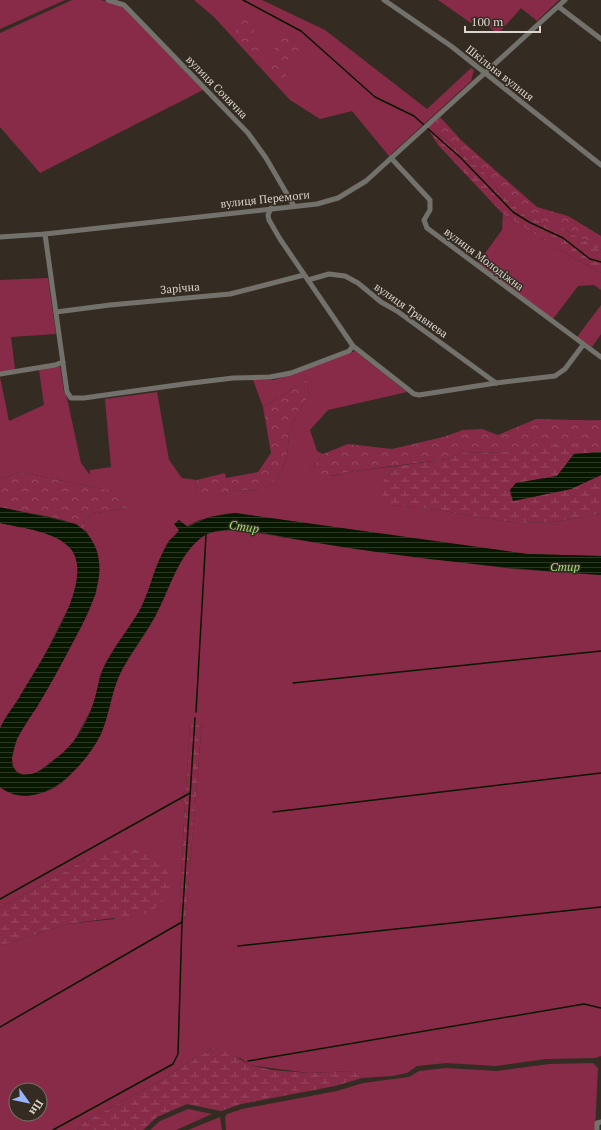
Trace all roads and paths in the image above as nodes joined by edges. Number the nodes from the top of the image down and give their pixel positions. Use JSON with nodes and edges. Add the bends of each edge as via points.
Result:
{"nodes":[{"id":1,"x":108,"y":0,"type":"edge"},
{"id":2,"x":384,"y":0,"type":"edge"},
{"id":3,"x":565,"y":0,"type":"edge"},
{"id":4,"x":559,"y":7,"type":"junction"},
{"id":5,"x":601,"y":39,"type":"edge"},
{"id":6,"x":485,"y":72,"type":"junction"},
{"id":7,"x":391,"y":158,"type":"junction"},
{"id":8,"x":601,"y":165,"type":"edge"},
{"id":9,"x":294,"y":206,"type":"junction"},
{"id":10,"x":271,"y":208,"type":"junction"},
{"id":11,"x":45,"y":234,"type":"junction"},
{"id":12,"x":0,"y":237,"type":"edge"},
{"id":13,"x":304,"y":274,"type":"junction"},
{"id":14,"x":308,"y":280,"type":"junction"},
{"id":15,"x":56,"y":312,"type":"junction"},
{"id":16,"x":583,"y":345,"type":"junction"},
{"id":17,"x":353,"y":346,"type":"junction"},
{"id":18,"x":601,"y":358,"type":"edge"},
{"id":19,"x":63,"y":362,"type":"junction"},
{"id":20,"x":0,"y":374,"type":"edge"},
{"id":21,"x":496,"y":383,"type":"junction"},
{"id":22,"x":599,"y":1122,"type":"edge"},
{"id":23,"x":597,"y":1130,"type":"edge"}],
"edges":[{"from":1,"to":9,"type":"street","name":"вулиця Сонячна","via":[[124,5],[248,133]]},
{"from":2,"to":6,"type":"street","name":"Шкільна вулиця"},
{"from":3,"to":4,"type":"street","name":"вулиця Перемоги"},
{"from":4,"to":5,"type":"street"},
{"from":4,"to":6,"type":"street","name":"вулиця Перемоги"},
{"from":6,"to":7,"type":"street","name":"вулиця Перемоги"},
{"from":6,"to":8,"type":"street","name":"Шкільна вулиця"},
{"from":7,"to":9,"type":"street","name":"вулиця Перемоги","via":[[366,181],[338,198],[317,204]]},
{"from":7,"to":16,"type":"street","name":"вулиця Молодіжна","via":[[430,200],[430,210],[424,220],[427,228]]},
{"from":9,"to":10,"type":"street","name":"вулиця Перемоги"},
{"from":10,"to":11,"type":"street","name":"вулиця Перемоги"},
{"from":10,"to":13,"type":"street","via":[[269,220]]},
{"from":11,"to":12,"type":"street","name":"вулиця Перемоги"},
{"from":11,"to":15,"type":"street"},
{"from":13,"to":14,"type":"street"},
{"from":13,"to":15,"type":"street","name":"Зарічна","via":[[230,294]]},
{"from":14,"to":17,"type":"street"},
{"from":14,"to":21,"type":"street","name":"вулиця Травнева","via":[[337,274],[351,279]]},
{"from":15,"to":19,"type":"street"},
{"from":16,"to":18,"type":"street","name":"вулиця Молодіжна"},
{"from":16,"to":21,"type":"street","via":[[565,369],[555,376]]},
{"from":17,"to":19,"type":"street","via":[[349,350],[291,373],[270,377],[234,378],[74,399],[67,392]]},
{"from":17,"to":21,"type":"street","via":[[414,394]]},
{"from":19,"to":20,"type":"street"},
{"from":22,"to":23,"type":"street"}]}
